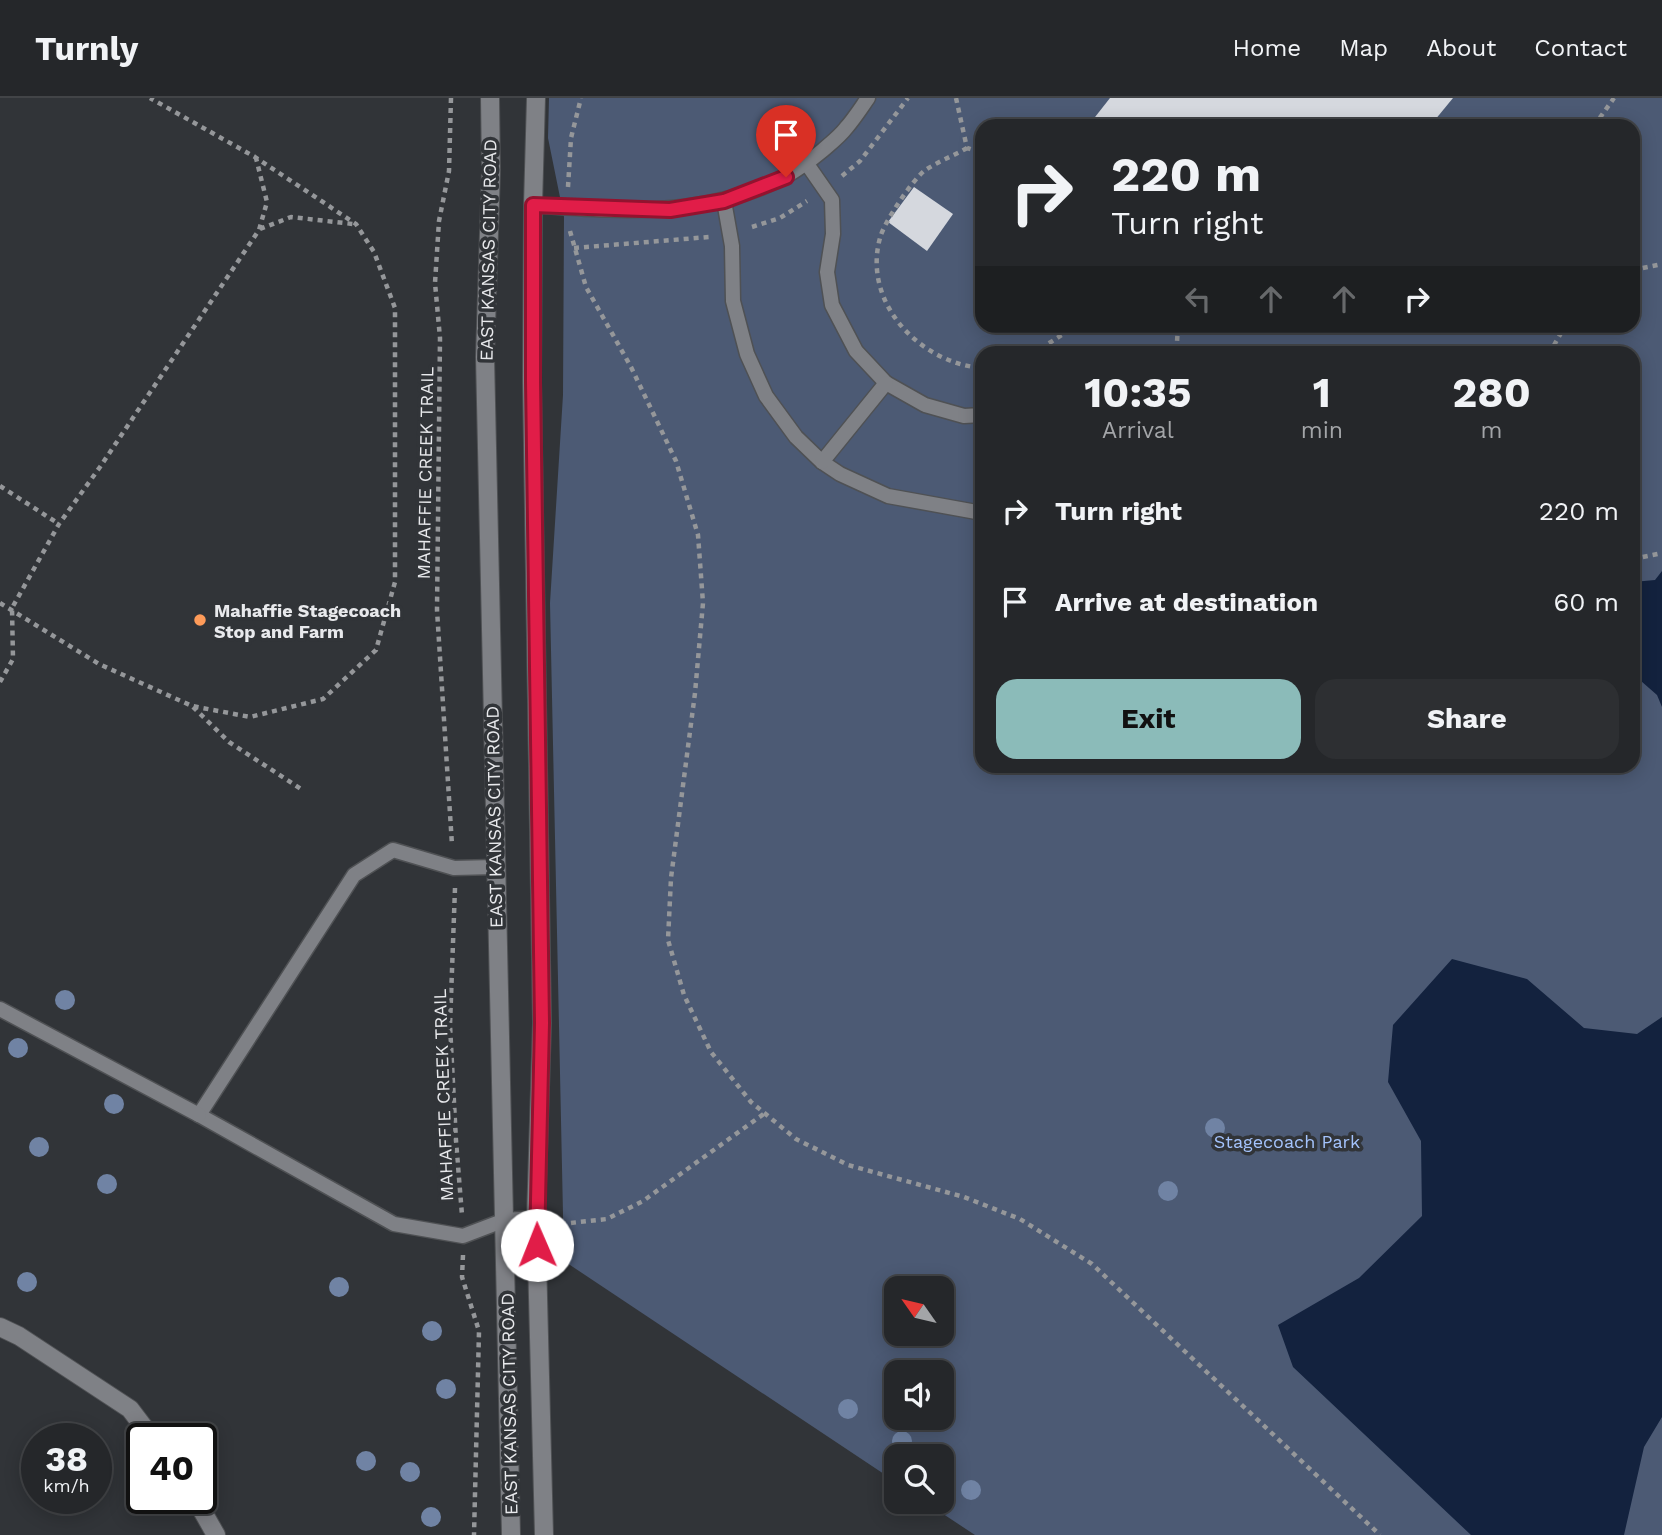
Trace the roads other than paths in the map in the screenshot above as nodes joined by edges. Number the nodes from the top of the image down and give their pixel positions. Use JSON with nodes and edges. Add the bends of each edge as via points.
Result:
{"nodes":[{"id":1,"x":490,"y":98,"type":"edge"},
{"id":2,"x":536,"y":98,"type":"edge"},
{"id":3,"x":868,"y":98,"type":"edge"},
{"id":4,"x":807,"y":164,"type":"junction"},
{"id":5,"x":724,"y":201,"type":"junction"},
{"id":6,"x":533,"y":205,"type":"junction"},
{"id":7,"x":886,"y":383,"type":"junction"},
{"id":8,"x":975,"y":415,"type":"edge"},
{"id":9,"x":821,"y":462,"type":"junction"},
{"id":10,"x":975,"y":512,"type":"edge"},
{"id":11,"x":495,"y":867,"type":"junction"},
{"id":12,"x":0,"y":1009,"type":"edge"},
{"id":13,"x":199,"y":1115,"type":"junction"},
{"id":14,"x":536,"y":1218,"type":"junction"},
{"id":15,"x":505,"y":1220,"type":"junction"},
{"id":16,"x":0,"y":1327,"type":"edge"},
{"id":17,"x":141,"y":1423,"type":"edge"},
{"id":18,"x":204,"y":1514,"type":"edge"},
{"id":19,"x":216,"y":1535,"type":"edge"},
{"id":20,"x":511,"y":1535,"type":"edge"},
{"id":21,"x":544,"y":1535,"type":"edge"}],
"edges":[{"from":1,"to":11,"type":"street","name":"EAST KANSAS CITY ROAD","via":[[485,357]]},
{"from":2,"to":6,"type":"street","name":"EAST KANSAS CITY ROAD"},
{"from":3,"to":4,"type":"lane","via":[[845,130]]},
{"from":4,"to":5,"type":"lane"},
{"from":4,"to":7,"type":"lane","via":[[832,200],[827,272],[832,305],[856,351]]},
{"from":5,"to":6,"type":"lane","via":[[670,210]]},
{"from":5,"to":9,"type":"lane","via":[[732,246],[733,301],[747,354],[766,396]]},
{"from":6,"to":14,"type":"street","name":"EAST KANSAS CITY ROAD","via":[[542,1023]]},
{"from":7,"to":8,"type":"lane","via":[[925,405]]},
{"from":7,"to":9,"type":"lane"},
{"from":9,"to":10,"type":"lane","via":[[888,496]]},
{"from":11,"to":13,"type":"lane","via":[[454,868],[393,850],[354,874]]},
{"from":11,"to":15,"type":"street","name":"EAST KANSAS CITY ROAD"},
{"from":12,"to":13,"type":"lane"},
{"from":13,"to":15,"type":"lane","via":[[394,1224],[463,1236]]},
{"from":14,"to":15,"type":"lane"},
{"from":14,"to":21,"type":"street","name":"EAST KANSAS CITY ROAD"},
{"from":15,"to":20,"type":"street","name":"EAST KANSAS CITY ROAD"},
{"from":16,"to":17,"type":"street","via":[[130,1409]]},
{"from":18,"to":19,"type":"street"}]}
